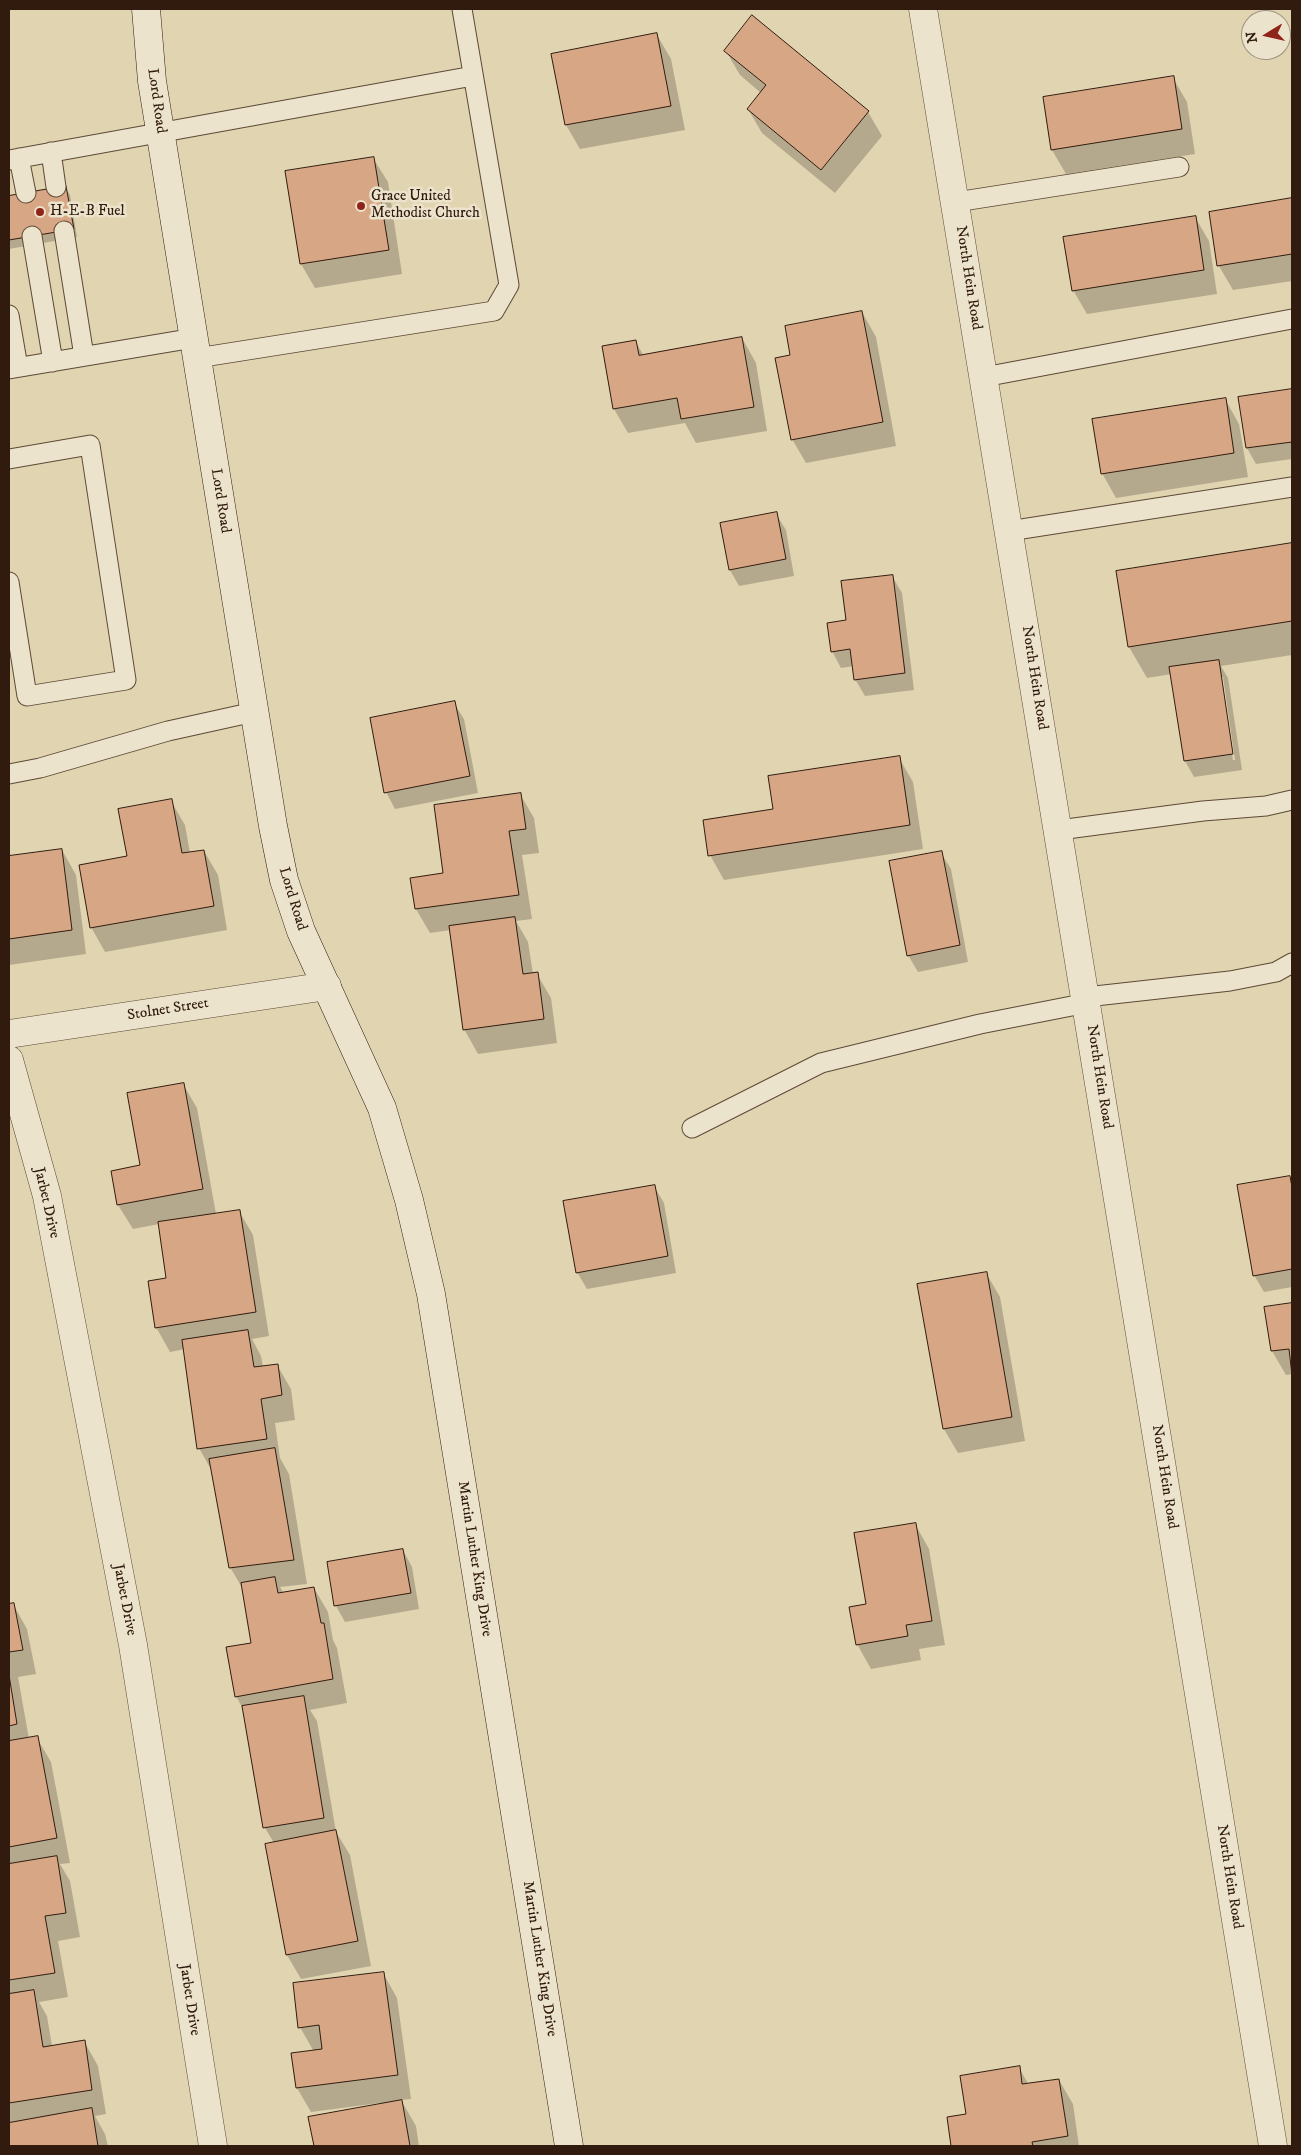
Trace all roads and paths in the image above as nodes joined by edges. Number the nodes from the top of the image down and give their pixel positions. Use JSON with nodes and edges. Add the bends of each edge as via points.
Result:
{"nodes":[{"id":1,"x":146,"y":9,"type":"edge"},
{"id":2,"x":462,"y":9,"type":"edge"},
{"id":3,"x":923,"y":9,"type":"edge"},
{"id":4,"x":474,"y":76,"type":"junction"},
{"id":5,"x":160,"y":133,"type":"junction"},
{"id":6,"x":51,"y":152,"type":"junction"},
{"id":7,"x":14,"y":159,"type":"edge"},
{"id":8,"x":1179,"y":167,"type":"dead end"},
{"id":9,"x":56,"y":187,"type":"dead end"},
{"id":10,"x":26,"y":193,"type":"dead end"},
{"id":11,"x":956,"y":202,"type":"junction"},
{"id":12,"x":64,"y":231,"type":"dead end"},
{"id":13,"x":32,"y":236,"type":"dead end"},
{"id":14,"x":9,"y":315,"type":"edge"},
{"id":15,"x":1292,"y":319,"type":"edge"},
{"id":16,"x":195,"y":348,"type":"junction"},
{"id":17,"x":84,"y":356,"type":"junction"},
{"id":18,"x":53,"y":362,"type":"junction"},
{"id":19,"x":13,"y":368,"type":"edge"},
{"id":20,"x":984,"y":377,"type":"junction"},
{"id":21,"x":9,"y":459,"type":"edge"},
{"id":22,"x":1292,"y":487,"type":"edge"},
{"id":23,"x":1009,"y":532,"type":"junction"},
{"id":24,"x":9,"y":582,"type":"edge"},
{"id":25,"x":14,"y":651,"type":"edge"},
{"id":26,"x":254,"y":712,"type":"junction"},
{"id":27,"x":9,"y":774,"type":"edge"},
{"id":28,"x":1292,"y":800,"type":"edge"},
{"id":29,"x":1059,"y":830,"type":"junction"},
{"id":30,"x":1292,"y":963,"type":"edge"},
{"id":31,"x":327,"y":986,"type":"junction"},
{"id":32,"x":1086,"y":1000,"type":"junction"},
{"id":33,"x":9,"y":1034,"type":"edge"},
{"id":34,"x":9,"y":1060,"type":"edge"},
{"id":35,"x":692,"y":1128,"type":"dead end"},
{"id":36,"x":213,"y":2146,"type":"edge"},
{"id":37,"x":569,"y":2146,"type":"edge"},
{"id":38,"x":1273,"y":2146,"type":"edge"}],
"edges":[{"from":1,"to":5,"type":"street","name":"Lord Road"},
{"from":2,"to":4,"type":"lane"},
{"from":3,"to":11,"type":"street","name":"North Hein Road"},
{"from":4,"to":5,"type":"lane"},
{"from":4,"to":16,"type":"lane","via":[[509,285],[494,311]]},
{"from":5,"to":6,"type":"lane"},
{"from":5,"to":16,"type":"street","name":"Lord Road"},
{"from":6,"to":7,"type":"lane"},
{"from":6,"to":9,"type":"lane"},
{"from":7,"to":10,"type":"lane"},
{"from":8,"to":11,"type":"lane"},
{"from":11,"to":20,"type":"street","name":"North Hein Road"},
{"from":12,"to":17,"type":"lane"},
{"from":13,"to":18,"type":"lane"},
{"from":14,"to":19,"type":"lane"},
{"from":15,"to":20,"type":"lane"},
{"from":16,"to":17,"type":"lane"},
{"from":16,"to":26,"type":"street","name":"Lord Road"},
{"from":17,"to":18,"type":"lane"},
{"from":18,"to":19,"type":"lane"},
{"from":20,"to":23,"type":"street","name":"North Hein Road"},
{"from":21,"to":25,"type":"lane","via":[[90,446],[126,680],[27,696]]},
{"from":22,"to":23,"type":"lane"},
{"from":23,"to":29,"type":"street","name":"North Hein Road"},
{"from":24,"to":25,"type":"lane"},
{"from":26,"to":27,"type":"lane","via":[[168,731]]},
{"from":26,"to":31,"type":"street","name":"Lord Road","via":[[284,880],[301,931]]},
{"from":28,"to":29,"type":"lane","via":[[1266,806]]},
{"from":29,"to":32,"type":"street","name":"North Hein Road"},
{"from":30,"to":32,"type":"lane","via":[[1276,972],[1230,981]]},
{"from":31,"to":33,"type":"street","name":"Stolnet Street"},
{"from":31,"to":37,"type":"street","name":"Martin Luther King Drive","via":[[382,1108],[409,1200],[431,1294]]},
{"from":32,"to":35,"type":"lane","via":[[821,1063]]},
{"from":32,"to":38,"type":"street","name":"North Hein Road"},
{"from":34,"to":36,"type":"street","name":"Jarbet Drive","via":[[46,1196],[133,1645]]}]}
